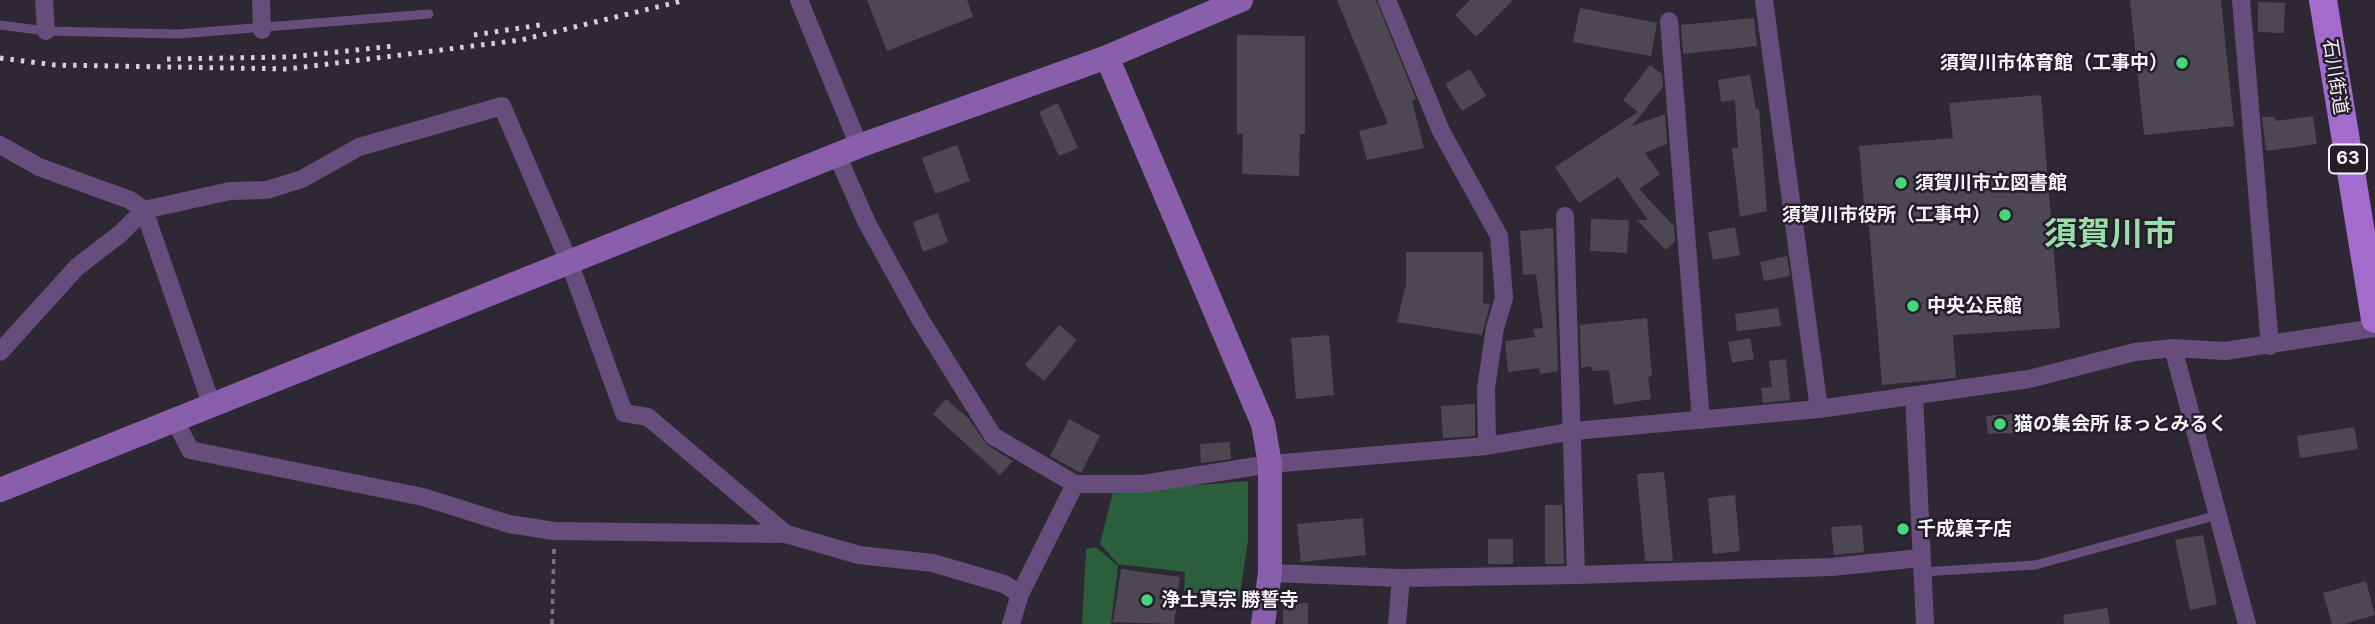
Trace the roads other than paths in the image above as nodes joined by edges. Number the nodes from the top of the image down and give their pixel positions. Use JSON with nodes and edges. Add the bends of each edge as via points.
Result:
{"nodes":[{"id":1,"x":44,"y":0,"type":"edge"},
{"id":2,"x":261,"y":0,"type":"edge"},
{"id":3,"x":799,"y":0,"type":"edge"},
{"id":4,"x":1241,"y":0,"type":"edge"},
{"id":5,"x":1387,"y":0,"type":"edge"},
{"id":6,"x":1764,"y":0,"type":"edge"},
{"id":7,"x":2241,"y":0,"type":"edge"},
{"id":8,"x":2323,"y":0,"type":"edge"},
{"id":9,"x":429,"y":14,"type":"dead end"},
{"id":10,"x":1669,"y":21,"type":"dead end"},
{"id":11,"x":0,"y":24,"type":"edge"},
{"id":12,"x":262,"y":30,"type":"junction"},
{"id":13,"x":46,"y":31,"type":"junction"},
{"id":14,"x":1107,"y":57,"type":"junction"},
{"id":15,"x":0,"y":145,"type":"edge"},
{"id":16,"x":859,"y":146,"type":"junction"},
{"id":17,"x":837,"y":155,"type":"junction"},
{"id":18,"x":144,"y":210,"type":"junction"},
{"id":19,"x":1566,"y":215,"type":"dead end"},
{"id":20,"x":570,"y":264,"type":"junction"},
{"id":21,"x":2375,"y":319,"type":"edge"},
{"id":22,"x":2375,"y":328,"type":"edge"},
{"id":23,"x":2270,"y":346,"type":"junction"},
{"id":24,"x":2173,"y":348,"type":"junction"},
{"id":25,"x":0,"y":352,"type":"edge"},
{"id":26,"x":1914,"y":395,"type":"junction"},
{"id":27,"x":212,"y":406,"type":"junction"},
{"id":28,"x":1819,"y":409,"type":"junction"},
{"id":29,"x":175,"y":420,"type":"junction"},
{"id":30,"x":1700,"y":420,"type":"junction"},
{"id":31,"x":1574,"y":431,"type":"junction"},
{"id":32,"x":1487,"y":446,"type":"junction"},
{"id":33,"x":1270,"y":464,"type":"junction"},
{"id":34,"x":1075,"y":484,"type":"junction"},
{"id":35,"x":0,"y":491,"type":"edge"},
{"id":36,"x":2218,"y":515,"type":"junction"},
{"id":37,"x":786,"y":534,"type":"junction"},
{"id":38,"x":1921,"y":565,"type":"junction"},
{"id":39,"x":1270,"y":573,"type":"junction"},
{"id":40,"x":1576,"y":575,"type":"junction"},
{"id":41,"x":1401,"y":578,"type":"junction"},
{"id":42,"x":1020,"y":594,"type":"junction"},
{"id":43,"x":1012,"y":624,"type":"edge"},
{"id":44,"x":1263,"y":624,"type":"edge"},
{"id":45,"x":1397,"y":624,"type":"edge"},
{"id":46,"x":1925,"y":624,"type":"edge"},
{"id":47,"x":2247,"y":624,"type":"edge"}],
"edges":[{"from":1,"to":13,"type":"street"},
{"from":2,"to":12,"type":"street"},
{"from":3,"to":16,"type":"street"},
{"from":4,"to":14,"type":"street"},
{"from":5,"to":32,"type":"street","via":[[1441,131],[1499,236],[1504,298],[1486,388]]},
{"from":6,"to":28,"type":"street"},
{"from":7,"to":23,"type":"street"},
{"from":8,"to":21,"type":"main road","name":"石川街道","number":"63"},
{"from":9,"to":12,"type":"lane"},
{"from":10,"to":30,"type":"street"},
{"from":11,"to":13,"type":"lane"},
{"from":12,"to":13,"type":"lane","via":[[178,34]]},
{"from":14,"to":16,"type":"street"},
{"from":14,"to":33,"type":"street","via":[[1264,424]]},
{"from":15,"to":18,"type":"street","via":[[39,167],[130,200]]},
{"from":16,"to":17,"type":"street"},
{"from":17,"to":20,"type":"street"},
{"from":17,"to":34,"type":"street","via":[[920,319],[993,436]]},
{"from":18,"to":20,"type":"street","via":[[230,191],[267,190],[302,179],[359,148],[502,106]]},
{"from":18,"to":25,"type":"street","via":[[77,267]]},
{"from":18,"to":27,"type":"street"},
{"from":19,"to":31,"type":"street"},
{"from":20,"to":27,"type":"street"},
{"from":20,"to":37,"type":"street","via":[[624,413],[648,417]]},
{"from":22,"to":23,"type":"street"},
{"from":23,"to":24,"type":"street","via":[[2225,351]]},
{"from":24,"to":26,"type":"street","via":[[2135,352],[2029,379]]},
{"from":24,"to":36,"type":"street"},
{"from":26,"to":28,"type":"street"},
{"from":26,"to":38,"type":"street"},
{"from":27,"to":29,"type":"street"},
{"from":28,"to":30,"type":"street"},
{"from":29,"to":35,"type":"street"},
{"from":29,"to":37,"type":"street","via":[[190,450],[422,497],[509,524],[554,531]]},
{"from":30,"to":31,"type":"street"},
{"from":31,"to":32,"type":"street"},
{"from":31,"to":40,"type":"street"},
{"from":32,"to":33,"type":"street"},
{"from":33,"to":34,"type":"street","via":[[1143,484]]},
{"from":33,"to":39,"type":"street"},
{"from":34,"to":42,"type":"street"},
{"from":36,"to":38,"type":"lane","via":[[2035,565]]},
{"from":36,"to":47,"type":"street"},
{"from":37,"to":42,"type":"street","via":[[859,555],[933,563],[1004,584]]},
{"from":38,"to":40,"type":"street"},
{"from":38,"to":46,"type":"street"},
{"from":39,"to":41,"type":"street"},
{"from":39,"to":44,"type":"street"},
{"from":40,"to":41,"type":"street"},
{"from":41,"to":45,"type":"street"},
{"from":42,"to":43,"type":"street"}]}
